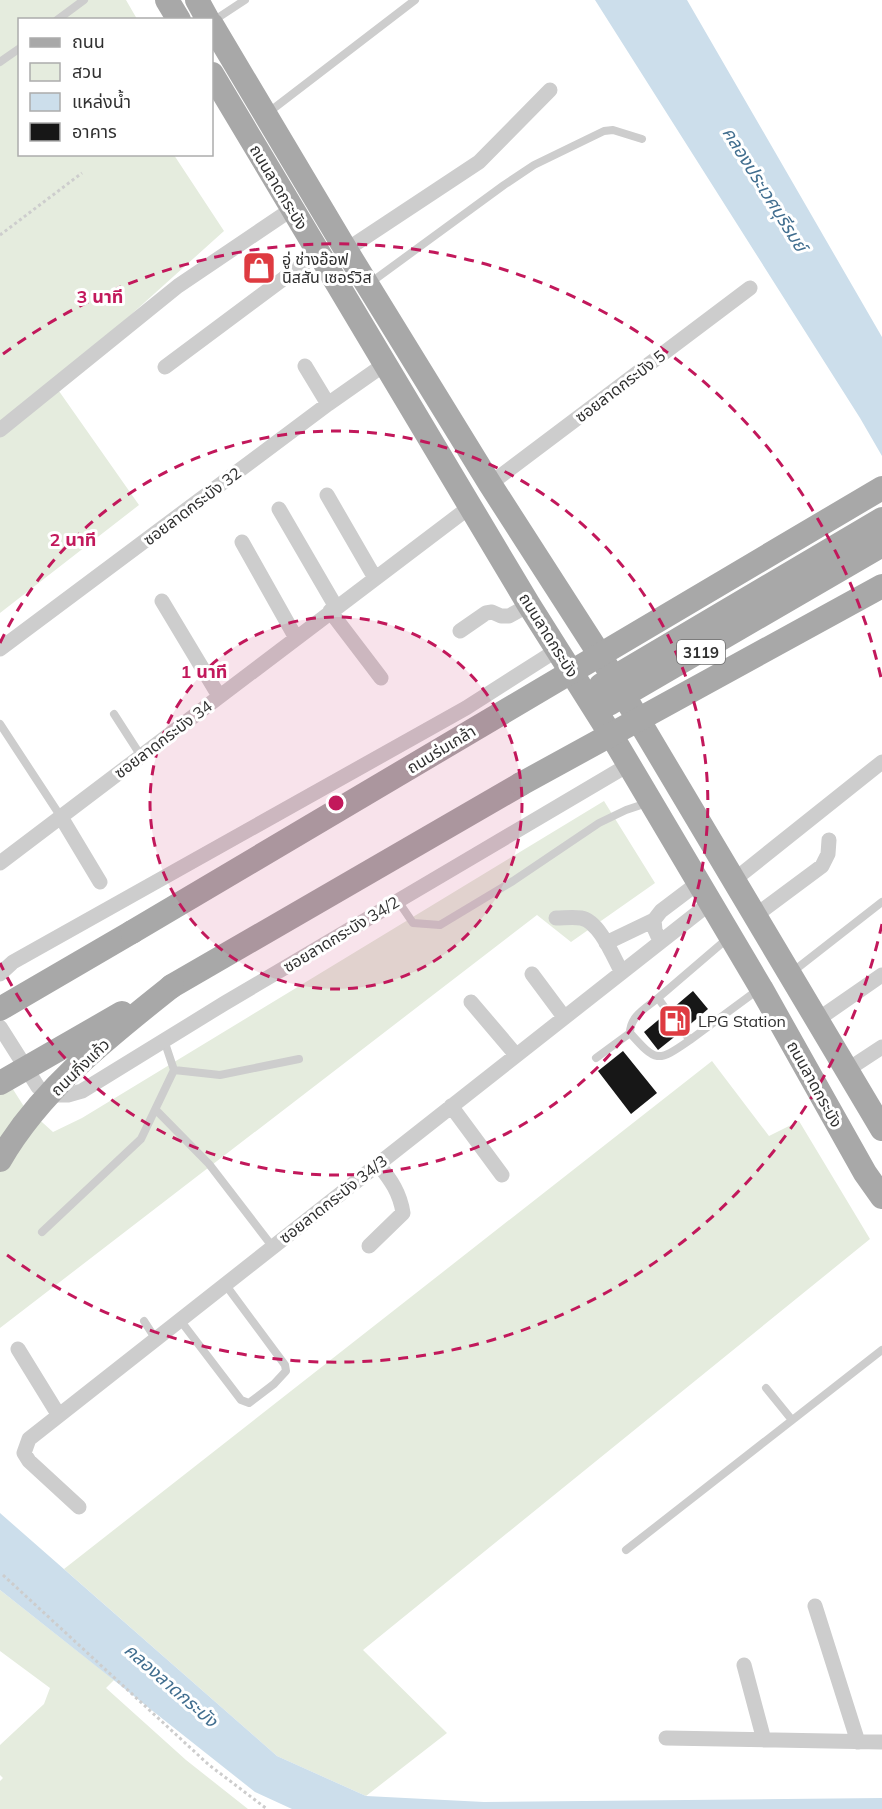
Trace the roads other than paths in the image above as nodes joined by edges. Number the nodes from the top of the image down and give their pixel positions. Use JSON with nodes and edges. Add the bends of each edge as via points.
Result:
{"nodes":[{"id":1,"x":84,"y":0,"type":"edge"},
{"id":2,"x":167,"y":0,"type":"edge"},
{"id":3,"x":196,"y":0,"type":"edge"},
{"id":4,"x":245,"y":0,"type":"edge"},
{"id":5,"x":415,"y":0,"type":"edge"},
{"id":6,"x":60,"y":18,"type":"edge"},
{"id":7,"x":178,"y":18,"type":"edge"},
{"id":8,"x":207,"y":18,"type":"edge"},
{"id":9,"x":213,"y":20,"type":"edge"},
{"id":10,"x":213,"y":27,"type":"edge"},
{"id":11,"x":18,"y":49,"type":"edge"},
{"id":12,"x":0,"y":62,"type":"edge"},
{"id":13,"x":213,"y":76,"type":"edge"},
{"id":14,"x":550,"y":90,"type":"dead end"},
{"id":15,"x":266,"y":115,"type":"junction"},
{"id":16,"x":642,"y":139,"type":"dead end"},
{"id":17,"x":292,"y":209,"type":"junction"},
{"id":18,"x":346,"y":250,"type":"junction"},
{"id":19,"x":318,"y":253,"type":"junction"},
{"id":20,"x":368,"y":285,"type":"junction"},
{"id":21,"x":750,"y":288,"type":"dead end"},
{"id":22,"x":385,"y":364,"type":"junction"},
{"id":23,"x":305,"y":366,"type":"dead end"},
{"id":24,"x":165,"y":367,"type":"dead end"},
{"id":25,"x":328,"y":404,"type":"junction"},
{"id":26,"x":0,"y":430,"type":"edge"},
{"id":27,"x":490,"y":484,"type":"junction"},
{"id":28,"x":882,"y":488,"type":"edge"},
{"id":29,"x":327,"y":495,"type":"dead end"},
{"id":30,"x":471,"y":506,"type":"junction"},
{"id":31,"x":279,"y":509,"type":"dead end"},
{"id":32,"x":882,"y":519,"type":"edge"},
{"id":33,"x":242,"y":542,"type":"dead end"},
{"id":34,"x":882,"y":546,"type":"edge"},
{"id":35,"x":375,"y":578,"type":"junction"},
{"id":36,"x":882,"y":586,"type":"edge"},
{"id":37,"x":773,"y":597,"type":"junction"},
{"id":38,"x":162,"y":601,"type":"dead end"},
{"id":39,"x":530,"y":605,"type":"junction"},
{"id":40,"x":333,"y":609,"type":"junction"},
{"id":41,"x":460,"y":631,"type":"dead end"},
{"id":42,"x":296,"y":638,"type":"junction"},
{"id":43,"x":0,"y":649,"type":"edge"},
{"id":44,"x":558,"y":650,"type":"junction"},
{"id":45,"x":381,"y":678,"type":"dead end"},
{"id":46,"x":618,"y":687,"type":"junction"},
{"id":47,"x":219,"y":696,"type":"junction"},
{"id":48,"x":591,"y":703,"type":"junction"},
{"id":49,"x":114,"y":714,"type":"dead end"},
{"id":50,"x":0,"y":724,"type":"edge"},
{"id":51,"x":141,"y":756,"type":"junction"},
{"id":52,"x":882,"y":762,"type":"edge"},
{"id":53,"x":628,"y":765,"type":"junction"},
{"id":54,"x":651,"y":802,"type":"junction"},
{"id":55,"x":61,"y":817,"type":"junction"},
{"id":56,"x":829,"y":840,"type":"dead end"},
{"id":57,"x":0,"y":863,"type":"edge"},
{"id":58,"x":734,"y":880,"type":"junction"},
{"id":59,"x":100,"y":882,"type":"dead end"},
{"id":60,"x":704,"y":893,"type":"junction"},
{"id":61,"x":398,"y":901,"type":"junction"},
{"id":62,"x":882,"y":902,"type":"edge"},
{"id":63,"x":756,"y":915,"type":"junction"},
{"id":64,"x":556,"y":918,"type":"dead end"},
{"id":65,"x":654,"y":920,"type":"junction"},
{"id":66,"x":730,"y":936,"type":"junction"},
{"id":67,"x":660,"y":941,"type":"junction"},
{"id":68,"x":606,"y":942,"type":"junction"},
{"id":69,"x":621,"y":971,"type":"junction"},
{"id":70,"x":791,"y":973,"type":"junction"},
{"id":71,"x":0,"y":974,"type":"edge"},
{"id":72,"x":532,"y":974,"type":"dead end"},
{"id":73,"x":882,"y":975,"type":"edge"},
{"id":74,"x":172,"y":986,"type":"junction"},
{"id":75,"x":761,"y":988,"type":"junction"},
{"id":76,"x":658,"y":998,"type":"junction"},
{"id":77,"x":471,"y":1002,"type":"dead end"},
{"id":78,"x":0,"y":1009,"type":"edge"},
{"id":79,"x":668,"y":1012,"type":"dead end"},
{"id":80,"x":564,"y":1017,"type":"junction"},
{"id":81,"x":818,"y":1020,"type":"junction"},
{"id":82,"x":0,"y":1027,"type":"edge"},
{"id":83,"x":682,"y":1030,"type":"dead end"},
{"id":84,"x":630,"y":1033,"type":"junction"},
{"id":85,"x":164,"y":1040,"type":"junction"},
{"id":86,"x":690,"y":1040,"type":"junction"},
{"id":87,"x":882,"y":1047,"type":"edge"},
{"id":88,"x":516,"y":1055,"type":"junction"},
{"id":89,"x":596,"y":1058,"type":"dead end"},
{"id":90,"x":299,"y":1059,"type":"dead end"},
{"id":91,"x":174,"y":1070,"type":"junction"},
{"id":92,"x":847,"y":1070,"type":"junction"},
{"id":93,"x":0,"y":1083,"type":"edge"},
{"id":94,"x":451,"y":1106,"type":"junction"},
{"id":95,"x":156,"y":1110,"type":"junction"},
{"id":96,"x":882,"y":1129,"type":"edge"},
{"id":97,"x":0,"y":1160,"type":"edge"},
{"id":98,"x":378,"y":1164,"type":"junction"},
{"id":99,"x":873,"y":1167,"type":"edge"},
{"id":100,"x":502,"y":1175,"type":"dead end"},
{"id":101,"x":882,"y":1197,"type":"edge"},
{"id":102,"x":42,"y":1232,"type":"dead end"},
{"id":103,"x":272,"y":1246,"type":"junction"},
{"id":104,"x":369,"y":1246,"type":"dead end"},
{"id":105,"x":224,"y":1283,"type":"junction"},
{"id":106,"x":179,"y":1319,"type":"junction"},
{"id":107,"x":144,"y":1320,"type":"dead end"},
{"id":108,"x":154,"y":1338,"type":"junction"},
{"id":109,"x":18,"y":1350,"type":"dead end"},
{"id":110,"x":882,"y":1350,"type":"edge"},
{"id":111,"x":766,"y":1388,"type":"dead end"},
{"id":112,"x":58,"y":1414,"type":"junction"},
{"id":113,"x":792,"y":1420,"type":"junction"},
{"id":114,"x":79,"y":1507,"type":"dead end"},
{"id":115,"x":626,"y":1550,"type":"dead end"},
{"id":116,"x":815,"y":1606,"type":"dead end"},
{"id":117,"x":744,"y":1665,"type":"dead end"},
{"id":118,"x":666,"y":1738,"type":"dead end"},
{"id":119,"x":764,"y":1740,"type":"junction"},
{"id":120,"x":858,"y":1742,"type":"junction"},
{"id":121,"x":882,"y":1742,"type":"edge"}],
"edges":[{"from":1,"to":6,"type":"lane"},
{"from":2,"to":7,"type":"main road"},
{"from":3,"to":8,"type":"main road","name":"ถนนลาดกระบัง"},
{"from":4,"to":9,"type":"lane"},
{"from":5,"to":15,"type":"lane"},
{"from":10,"to":15,"type":"main road","name":"ถนนลาดกระบัง"},
{"from":11,"to":12,"type":"lane"},
{"from":13,"to":17,"type":"main road","name":"ถนนลาดกระบัง"},
{"from":14,"to":18,"type":"street","via":[[479,162]]},
{"from":15,"to":18,"type":"main road","name":"ถนนลาดกระบัง"},
{"from":16,"to":20,"type":"lane","via":[[604,131],[534,165]]},
{"from":17,"to":19,"type":"main road","name":"ถนนลาดกระบัง"},
{"from":17,"to":26,"type":"street","via":[[178,286]]},
{"from":18,"to":20,"type":"main road","name":"ถนนลาดกระบัง"},
{"from":19,"to":22,"type":"main road","name":"ถนนลาดกระบัง"},
{"from":19,"to":24,"type":"street"},
{"from":20,"to":27,"type":"main road","name":"ถนนลาดกระบัง"},
{"from":21,"to":27,"type":"street","name":"ซอยลาดกระบัง 5"},
{"from":22,"to":25,"type":"street","name":"ซอยลาดกระบัง 32"},
{"from":22,"to":30,"type":"main road","name":"ถนนลาดกระบัง"},
{"from":23,"to":25,"type":"street"},
{"from":25,"to":43,"type":"street","name":"ซอยลาดกระบัง 32"},
{"from":27,"to":46,"type":"main road","name":"ถนนลาดกระบัง"},
{"from":28,"to":78,"type":"main road","name":"ถนนร่มเกล้า","bridge":true},
{"from":29,"to":35,"type":"street"},
{"from":30,"to":35,"type":"street","name":"ซอยลาดกระบัง 34"},
{"from":30,"to":39,"type":"main road","name":"ถนนลาดกระบัง"},
{"from":31,"to":40,"type":"street"},
{"from":32,"to":37,"type":"main road","number":"3119"},
{"from":33,"to":42,"type":"street"},
{"from":34,"to":37,"type":"main road","number":"3119"},
{"from":35,"to":40,"type":"street","name":"ซอยลาดกระบัง 34"},
{"from":36,"to":74,"type":"main road","bridge":true,"via":[[522,784]]},
{"from":37,"to":46,"type":"main road","number":"3119"},
{"from":38,"to":47,"type":"street"},
{"from":39,"to":41,"type":"street","via":[[508,616],[486,613]]},
{"from":39,"to":44,"type":"main road","name":"ถนนลาดกระบัง"},
{"from":40,"to":42,"type":"street","name":"ซอยลาดกระบัง 34"},
{"from":40,"to":45,"type":"street"},
{"from":42,"to":47,"type":"street","name":"ซอยลาดกระบัง 34"},
{"from":44,"to":48,"type":"main road","name":"ถนนลาดกระบัง"},
{"from":44,"to":71,"type":"street","via":[[456,714],[13,962]]},
{"from":46,"to":48,"type":"main road"},
{"from":46,"to":58,"type":"main road","name":"ถนนลาดกระบัง"},
{"from":47,"to":51,"type":"street","name":"ซอยลาดกระบัง 34"},
{"from":48,"to":53,"type":"main road","name":"ถนนลาดกระบัง"},
{"from":49,"to":51,"type":"lane"},
{"from":50,"to":55,"type":"lane"},
{"from":51,"to":55,"type":"street","name":"ซอยลาดกระบัง 34"},
{"from":52,"to":58,"type":"street"},
{"from":53,"to":54,"type":"main road","name":"ถนนลาดกระบัง"},
{"from":53,"to":61,"type":"street","name":"ซอยลาดกระบัง 34/2"},
{"from":54,"to":60,"type":"main road","name":"ถนนลาดกระบัง"},
{"from":54,"to":61,"type":"lane","via":[[599,823],[440,925],[413,923]]},
{"from":55,"to":57,"type":"street","name":"ซอยลาดกระบัง 34"},
{"from":55,"to":59,"type":"street"},
{"from":56,"to":63,"type":"street","via":[[822,866]]},
{"from":58,"to":63,"type":"main road","name":"ถนนลาดกระบัง"},
{"from":60,"to":65,"type":"street","via":[[661,911]]},
{"from":60,"to":66,"type":"main road","name":"ถนนลาดกระบัง"},
{"from":60,"to":67,"type":"street","name":"ซอยลาดกระบัง 34/3"},
{"from":61,"to":85,"type":"street","name":"ซอยลาดกระบัง 34/2"},
{"from":62,"to":70,"type":"lane"},
{"from":63,"to":70,"type":"main road","name":"ถนนลาดกระบัง"},
{"from":64,"to":68,"type":"street","via":[[583,918],[593,924]]},
{"from":65,"to":67,"type":"street"},
{"from":65,"to":68,"type":"street"},
{"from":66,"to":75,"type":"main road","name":"ถนนลาดกระบัง"},
{"from":66,"to":76,"type":"lane"},
{"from":67,"to":69,"type":"street","name":"ซอยลาดกระบัง 34/3"},
{"from":68,"to":69,"type":"street"},
{"from":69,"to":80,"type":"street","name":"ซอยลาดกระบัง 34/3"},
{"from":70,"to":81,"type":"main road","name":"ถนนลาดกระบัง"},
{"from":72,"to":80,"type":"street"},
{"from":73,"to":81,"type":"street"},
{"from":74,"to":93,"type":"main road","bridge":true},
{"from":74,"to":97,"type":"main road","name":"ถนนกิ่งแก้ว","bridge":true,"via":[[69,1073]]},
{"from":75,"to":86,"type":"lane"},
{"from":75,"to":99,"type":"main road","name":"ถนนลาดกระบัง"},
{"from":76,"to":79,"type":"lane"},
{"from":76,"to":84,"type":"lane","via":[[630,1024]]},
{"from":77,"to":88,"type":"street"},
{"from":80,"to":88,"type":"street","name":"ซอยลาดกระบัง 34/3"},
{"from":81,"to":92,"type":"main road","name":"ถนนลาดกระบัง"},
{"from":82,"to":85,"type":"street","name":"ซอยลาดกระบัง 34/2","via":[[38,1087],[52,1095],[82,1092]]},
{"from":83,"to":86,"type":"lane"},
{"from":84,"to":86,"type":"lane","via":[[645,1050],[661,1057]]},
{"from":84,"to":89,"type":"lane"},
{"from":85,"to":91,"type":"lane"},
{"from":87,"to":92,"type":"street"},
{"from":88,"to":94,"type":"street","name":"ซอยลาดกระบัง 34/3"},
{"from":90,"to":91,"type":"lane","via":[[220,1075]]},
{"from":91,"to":95,"type":"lane"},
{"from":92,"to":96,"type":"main road","name":"ถนนลาดกระบัง"},
{"from":94,"to":98,"type":"street","name":"ซอยลาดกระบัง 34/3"},
{"from":94,"to":100,"type":"street"},
{"from":95,"to":102,"type":"lane","via":[[141,1139]]},
{"from":95,"to":103,"type":"lane","via":[[209,1164]]},
{"from":98,"to":103,"type":"street","name":"ซอยลาดกระบัง 34/3"},
{"from":98,"to":104,"type":"street","via":[[395,1186],[403,1213]]},
{"from":99,"to":101,"type":"main road","name":"ถนนลาดกระบัง"},
{"from":103,"to":105,"type":"street","name":"ซอยลาดกระบัง 34/3"},
{"from":105,"to":106,"type":"street","name":"ซอยลาดกระบัง 34/3"},
{"from":105,"to":106,"type":"lane","via":[[285,1365],[286,1371],[274,1384],[249,1402],[241,1400]]},
{"from":106,"to":108,"type":"street","name":"ซอยลาดกระบัง 34/3"},
{"from":107,"to":108,"type":"lane"},
{"from":108,"to":112,"type":"street","name":"ซอยลาดกระบัง 34/3"},
{"from":109,"to":112,"type":"street"},
{"from":110,"to":113,"type":"lane"},
{"from":111,"to":113,"type":"lane"},
{"from":112,"to":114,"type":"street","name":"ซอยลาดกระบัง 34/3","via":[[28,1438],[24,1453]]},
{"from":113,"to":115,"type":"lane"},
{"from":116,"to":120,"type":"street"},
{"from":117,"to":119,"type":"street"},
{"from":118,"to":119,"type":"street"},
{"from":119,"to":120,"type":"street"},
{"from":120,"to":121,"type":"street"}]}
